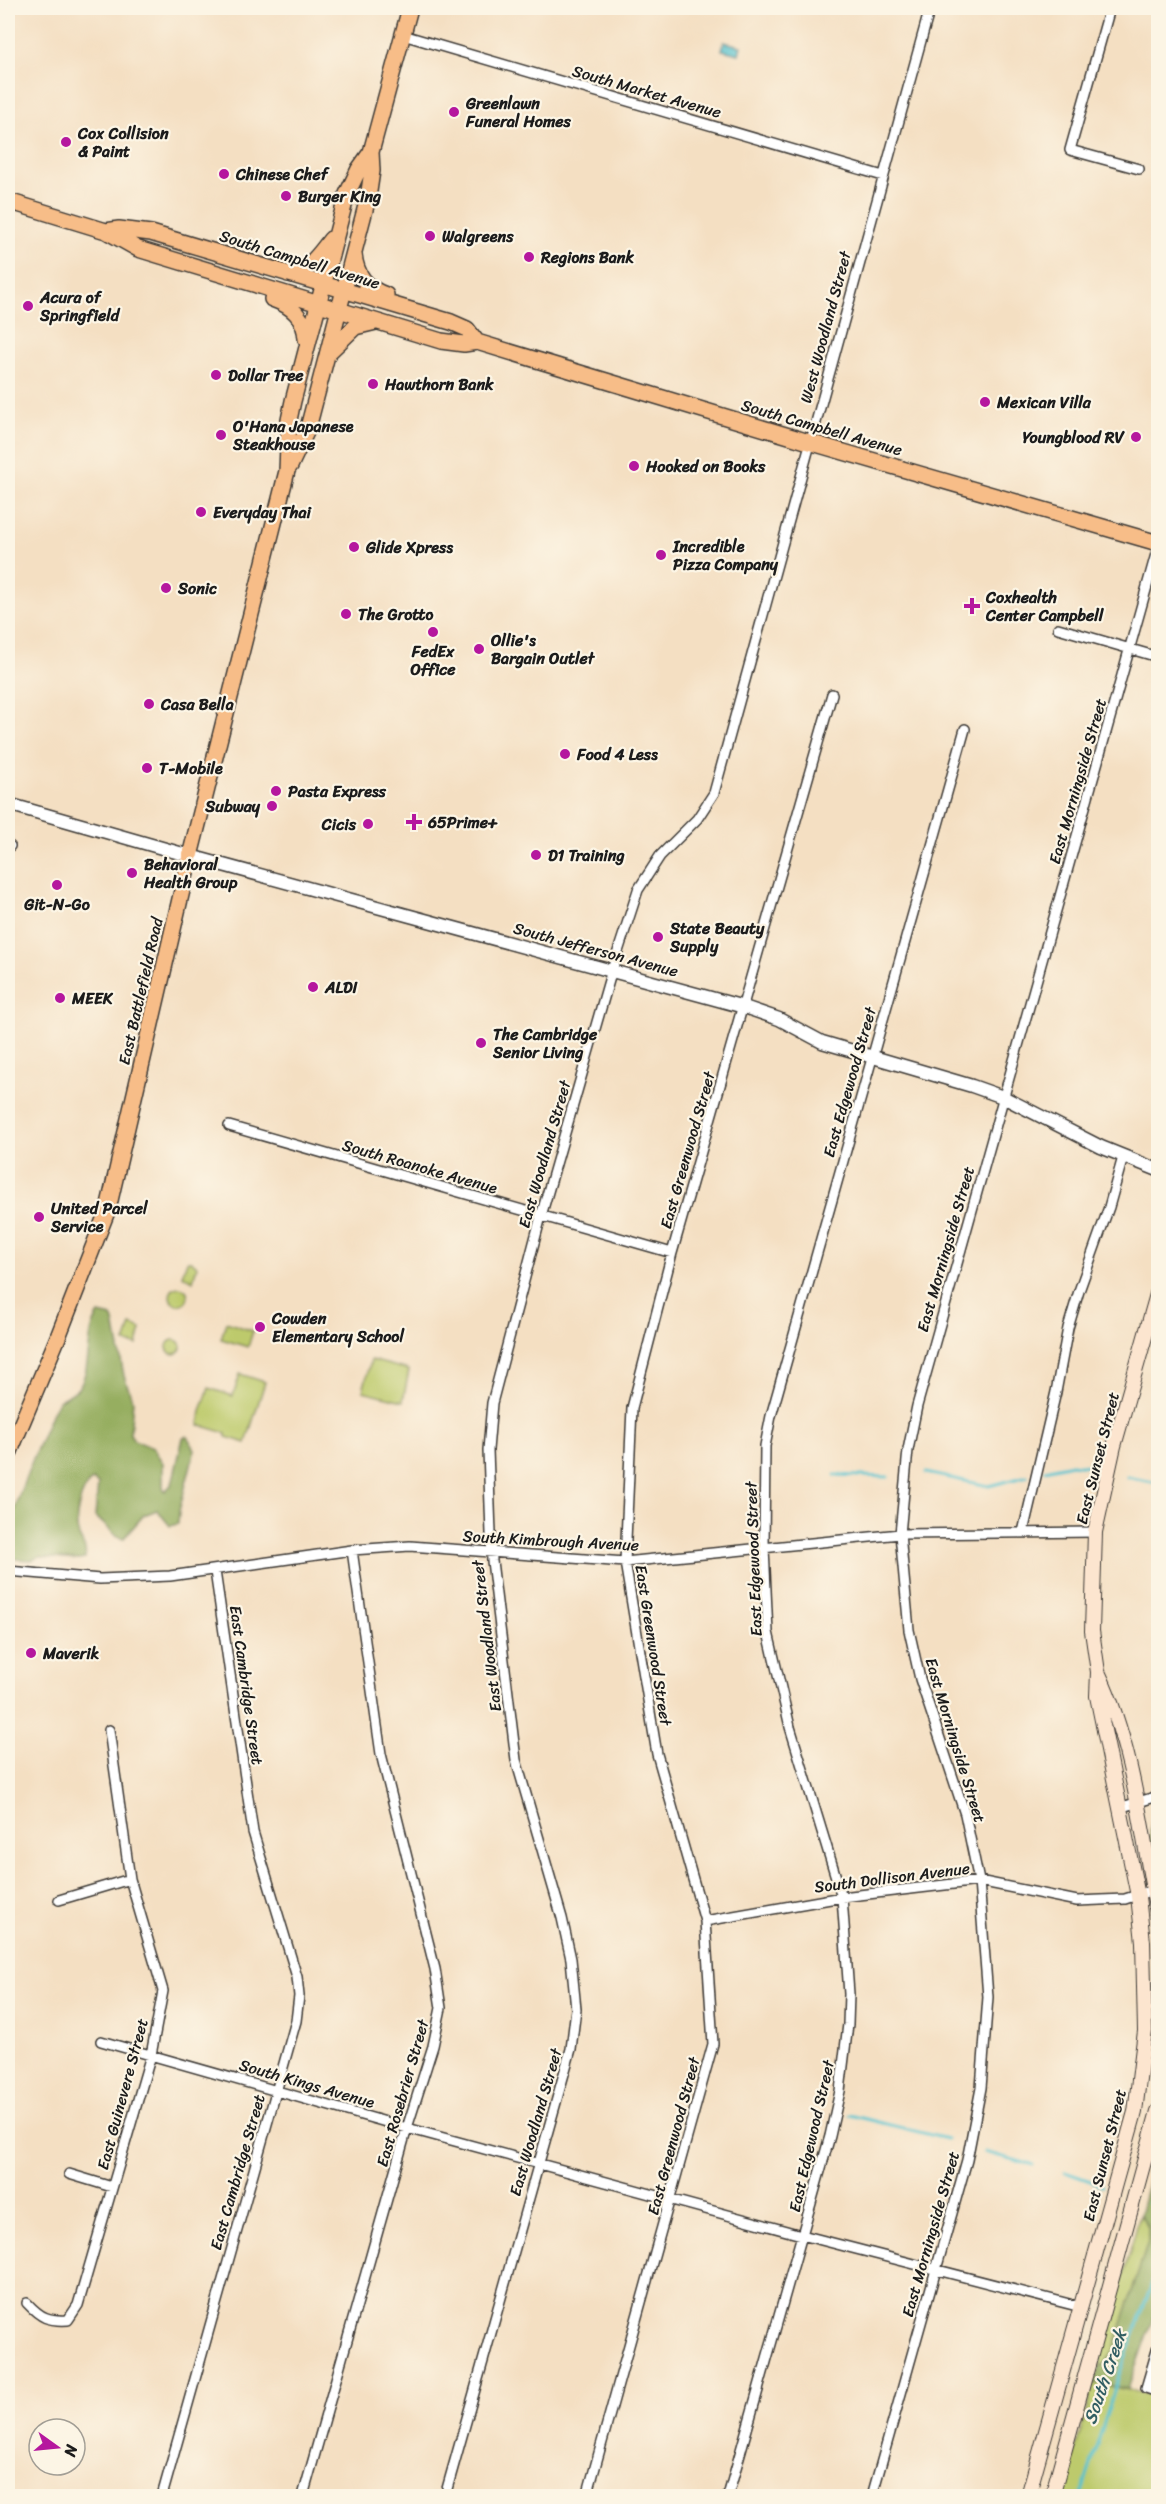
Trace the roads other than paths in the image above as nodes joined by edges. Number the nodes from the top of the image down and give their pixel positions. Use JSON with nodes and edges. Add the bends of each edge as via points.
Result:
{"nodes":[{"id":1,"x":410,"y":8,"type":"edge"},
{"id":2,"x":930,"y":8,"type":"edge"},
{"id":3,"x":1110,"y":8,"type":"edge"},
{"id":4,"x":402,"y":35,"type":"junction"},
{"id":5,"x":371,"y":152,"type":"junction"},
{"id":6,"x":1139,"y":169,"type":"dead end"},
{"id":7,"x":883,"y":176,"type":"junction"},
{"id":8,"x":8,"y":201,"type":"edge"},
{"id":9,"x":106,"y":231,"type":"junction"},
{"id":10,"x":337,"y":232,"type":"junction"},
{"id":11,"x":353,"y":252,"type":"junction"},
{"id":12,"x":198,"y":268,"type":"junction"},
{"id":13,"x":288,"y":274,"type":"junction"},
{"id":14,"x":322,"y":284,"type":"junction"},
{"id":15,"x":342,"y":290,"type":"junction"},
{"id":16,"x":317,"y":304,"type":"junction"},
{"id":17,"x":338,"y":309,"type":"junction"},
{"id":18,"x":441,"y":319,"type":"junction"},
{"id":19,"x":377,"y":322,"type":"junction"},
{"id":20,"x":477,"y":342,"type":"junction"},
{"id":21,"x":306,"y":349,"type":"junction"},
{"id":22,"x":326,"y":356,"type":"junction"},
{"id":23,"x":809,"y":442,"type":"junction"},
{"id":24,"x":287,"y":471,"type":"junction"},
{"id":25,"x":1158,"y":545,"type":"edge"},
{"id":26,"x":1058,"y":628,"type":"dead end"},
{"id":27,"x":1130,"y":648,"type":"junction"},
{"id":28,"x":1158,"y":657,"type":"edge"},
{"id":29,"x":832,"y":694,"type":"dead end"},
{"id":30,"x":965,"y":729,"type":"dead end"},
{"id":31,"x":714,"y":793,"type":"joint"},
{"id":32,"x":8,"y":804,"type":"edge"},
{"id":33,"x":190,"y":856,"type":"junction"},
{"id":34,"x":612,"y":970,"type":"junction"},
{"id":35,"x":744,"y":1007,"type":"junction"},
{"id":36,"x":871,"y":1057,"type":"junction"},
{"id":37,"x":1003,"y":1097,"type":"junction"},
{"id":38,"x":229,"y":1126,"type":"dead end"},
{"id":39,"x":1123,"y":1157,"type":"junction"},
{"id":40,"x":1158,"y":1170,"type":"edge"},
{"id":41,"x":541,"y":1216,"type":"junction"},
{"id":42,"x":672,"y":1253,"type":"junction"},
{"id":43,"x":1158,"y":1291,"type":"edge"},
{"id":44,"x":8,"y":1456,"type":"edge"},
{"id":45,"x":1023,"y":1532,"type":"junction"},
{"id":46,"x":1095,"y":1532,"type":"junction"},
{"id":47,"x":900,"y":1533,"type":"junction"},
{"id":48,"x":764,"y":1548,"type":"junction"},
{"id":49,"x":352,"y":1550,"type":"junction"},
{"id":50,"x":491,"y":1553,"type":"junction"},
{"id":51,"x":625,"y":1562,"type":"junction"},
{"id":52,"x":8,"y":1571,"type":"edge"},
{"id":53,"x":215,"y":1571,"type":"junction"},
{"id":54,"x":1098,"y":1672,"type":"junction"},
{"id":55,"x":109,"y":1730,"type":"dead end"},
{"id":56,"x":1158,"y":1796,"type":"edge"},
{"id":57,"x":1137,"y":1803,"type":"junction"},
{"id":58,"x":1119,"y":1808,"type":"junction"},
{"id":59,"x":130,"y":1879,"type":"junction"},
{"id":60,"x":979,"y":1881,"type":"junction"},
{"id":61,"x":1153,"y":1890,"type":"junction"},
{"id":62,"x":1138,"y":1896,"type":"junction"},
{"id":63,"x":842,"y":1897,"type":"junction"},
{"id":64,"x":59,"y":1900,"type":"dead end"},
{"id":65,"x":1158,"y":1917,"type":"edge"},
{"id":66,"x":705,"y":1921,"type":"junction"},
{"id":67,"x":101,"y":2042,"type":"dead end"},
{"id":68,"x":151,"y":2055,"type":"junction"},
{"id":69,"x":275,"y":2090,"type":"junction"},
{"id":70,"x":1158,"y":2111,"type":"edge"},
{"id":71,"x":407,"y":2128,"type":"junction"},
{"id":72,"x":538,"y":2163,"type":"junction"},
{"id":73,"x":69,"y":2174,"type":"dead end"},
{"id":74,"x":112,"y":2187,"type":"junction"},
{"id":75,"x":671,"y":2199,"type":"junction"},
{"id":76,"x":803,"y":2235,"type":"junction"},
{"id":77,"x":936,"y":2269,"type":"junction"},
{"id":78,"x":27,"y":2303,"type":"dead end"},
{"id":79,"x":1081,"y":2307,"type":"junction"},
{"id":80,"x":1158,"y":2347,"type":"edge"},
{"id":81,"x":1158,"y":2392,"type":"edge"},
{"id":82,"x":162,"y":2496,"type":"edge"},
{"id":83,"x":303,"y":2496,"type":"edge"},
{"id":84,"x":445,"y":2496,"type":"edge"},
{"id":85,"x":587,"y":2496,"type":"edge"},
{"id":86,"x":728,"y":2496,"type":"edge"},
{"id":87,"x":872,"y":2496,"type":"edge"},
{"id":88,"x":1028,"y":2496,"type":"edge"},
{"id":89,"x":1052,"y":2496,"type":"edge"}],
"edges":[{"from":1,"to":4,"type":"main road"},
{"from":2,"to":7,"type":"street","name":"West Woodland Street"},
{"from":3,"to":6,"type":"street","via":[[1070,150]]},
{"from":4,"to":5,"type":"main road"},
{"from":4,"to":7,"type":"street","name":"South Market Avenue"},
{"from":5,"to":10,"type":"main road","via":[[347,194]]},
{"from":5,"to":11,"type":"main road","via":[[369,198]]},
{"from":7,"to":23,"type":"street","name":"West Woodland Street"},
{"from":8,"to":9,"type":"main road","name":"South Campbell Avenue"},
{"from":9,"to":12,"type":"main road","name":"South Campbell Avenue","via":[[138,249]]},
{"from":9,"to":13,"type":"main road","name":"South Campbell Avenue","via":[[151,233]]},
{"from":10,"to":13,"type":"main road","via":[[314,261],[300,272]]},
{"from":10,"to":14,"type":"main road"},
{"from":11,"to":15,"type":"main road"},
{"from":11,"to":18,"type":"main road","via":[[357,271],[371,289]]},
{"from":12,"to":16,"type":"main road","name":"South Campbell Avenue"},
{"from":12,"to":21,"type":"main road","via":[[227,284],[293,309],[304,325]]},
{"from":13,"to":14,"type":"main road","name":"South Campbell Avenue"},
{"from":14,"to":15,"type":"main road","name":"South Campbell Avenue"},
{"from":14,"to":16,"type":"main road"},
{"from":15,"to":17,"type":"main road"},
{"from":15,"to":18,"type":"main road","name":"South Campbell Avenue"},
{"from":16,"to":17,"type":"main road","name":"South Campbell Avenue"},
{"from":16,"to":21,"type":"main road"},
{"from":17,"to":19,"type":"main road","name":"South Campbell Avenue"},
{"from":17,"to":22,"type":"main road"},
{"from":18,"to":20,"type":"main road","name":"South Campbell Avenue","via":[[467,329]]},
{"from":19,"to":20,"type":"main road","name":"South Campbell Avenue","via":[[441,341]]},
{"from":19,"to":22,"type":"main road","via":[[355,327]]},
{"from":20,"to":23,"type":"main road","name":"South Campbell Avenue"},
{"from":21,"to":24,"type":"main road","via":[[289,420]]},
{"from":22,"to":24,"type":"main road","via":[[308,428]]},
{"from":23,"to":25,"type":"main road","name":"South Campbell Avenue"},
{"from":23,"to":31,"type":"street","name":"West Woodland Street"},
{"from":24,"to":33,"type":"main road","name":"East Battlefield Road"},
{"from":25,"to":27,"type":"street","name":"East Morningside Street"},
{"from":26,"to":27,"type":"street"},
{"from":27,"to":28,"type":"street"},
{"from":27,"to":37,"type":"street","name":"East Morningside Street"},
{"from":29,"to":35,"type":"street","name":"East Greenwood Street"},
{"from":30,"to":36,"type":"street","name":"East Edgewood Street"},
{"from":31,"to":34,"type":"street","name":"East Woodland Street","via":[[698,819],[660,856],[638,890]]},
{"from":32,"to":33,"type":"street","name":"South Jefferson Avenue"},
{"from":33,"to":34,"type":"street","name":"South Jefferson Avenue"},
{"from":33,"to":44,"type":"main road","name":"East Battlefield Road","via":[[108,1209]]},
{"from":34,"to":35,"type":"street","name":"South Jefferson Avenue"},
{"from":34,"to":41,"type":"street","name":"East Woodland Street"},
{"from":35,"to":36,"type":"street","name":"South Jefferson Avenue","via":[[778,1018],[822,1042]]},
{"from":35,"to":42,"type":"street","name":"East Greenwood Street"},
{"from":36,"to":37,"type":"street","name":"South Jefferson Avenue"},
{"from":36,"to":48,"type":"street","name":"East Edgewood Street","via":[[771,1416],[765,1446]]},
{"from":37,"to":39,"type":"street","name":"South Jefferson Avenue"},
{"from":37,"to":47,"type":"street","name":"East Morningside Street","via":[[917,1406],[908,1450]]},
{"from":38,"to":41,"type":"street","name":"South Roanoke Avenue"},
{"from":39,"to":40,"type":"street","name":"South Jefferson Avenue"},
{"from":39,"to":45,"type":"street","via":[[1068,1328]]},
{"from":41,"to":42,"type":"street","name":"South Roanoke Avenue"},
{"from":41,"to":50,"type":"street","name":"East Woodland Street","via":[[492,1403],[488,1450]]},
{"from":42,"to":51,"type":"street","name":"East Greenwood Street","via":[[632,1408]]},
{"from":43,"to":46,"type":"main road","name":"East Sunset Street","via":[[1114,1446]]},
{"from":45,"to":46,"type":"street","name":"South Kimbrough Avenue"},
{"from":45,"to":47,"type":"street","name":"South Kimbrough Avenue"},
{"from":46,"to":54,"type":"main road","name":"East Sunset Street","via":[[1092,1631]]},
{"from":47,"to":48,"type":"street","name":"South Kimbrough Avenue"},
{"from":47,"to":60,"type":"street","name":"East Morningside Street","via":[[909,1630],[920,1678],[966,1814]]},
{"from":48,"to":51,"type":"street","name":"South Kimbrough Avenue"},
{"from":48,"to":63,"type":"street","name":"East Edgewood Street","via":[[768,1632],[790,1727]]},
{"from":49,"to":50,"type":"street","name":"South Kimbrough Avenue","via":[[410,1546]]},
{"from":49,"to":53,"type":"street","name":"South Kimbrough Avenue"},
{"from":49,"to":71,"type":"street","name":"East Rosebrier Street","via":[[381,1754],[435,1969],[441,2008]]},
{"from":50,"to":51,"type":"street","name":"South Kimbrough Avenue"},
{"from":50,"to":72,"type":"street","name":"East Woodland Street","via":[[516,1760],[562,1918],[576,2009],[571,2049]]},
{"from":51,"to":66,"type":"street","name":"East Greenwood Street","via":[[657,1754]]},
{"from":52,"to":53,"type":"street","name":"South Kimbrough Avenue","via":[[100,1580]]},
{"from":53,"to":69,"type":"street","name":"East Cambridge Street","via":[[253,1832],[298,1987],[296,2021]]},
{"from":54,"to":57,"type":"main road","name":"East Sunset Street","via":[[1113,1704]]},
{"from":54,"to":58,"type":"main road","name":"East Sunset Street","via":[[1098,1696]]},
{"from":55,"to":59,"type":"street","name":"East Guinevere Street"},
{"from":56,"to":57,"type":"street"},
{"from":57,"to":58,"type":"street"},
{"from":57,"to":61,"type":"main road","name":"East Sunset Street"},
{"from":58,"to":62,"type":"main road","name":"East Sunset Street"},
{"from":59,"to":64,"type":"street"},
{"from":59,"to":68,"type":"street","name":"East Guinevere Street","via":[[163,1991]]},
{"from":60,"to":62,"type":"street","name":"South Dollison Avenue","via":[[1077,1901]]},
{"from":60,"to":63,"type":"street","name":"South Dollison Avenue"},
{"from":60,"to":77,"type":"street","name":"East Morningside Street","via":[[988,1997],[981,2088],[967,2160]]},
{"from":61,"to":62,"type":"street","name":"South Dollison Avenue"},
{"from":61,"to":65,"type":"main road","name":"East Sunset Street"},
{"from":62,"to":79,"type":"main road","name":"East Sunset Street","via":[[1145,2031],[1135,2112]]},
{"from":63,"to":66,"type":"street","name":"South Dollison Avenue"},
{"from":63,"to":76,"type":"street","name":"East Edgewood Street","via":[[849,1994],[846,2044],[830,2136]]},
{"from":66,"to":75,"type":"street","name":"East Greenwood Street","via":[[713,2044]]},
{"from":67,"to":68,"type":"street","name":"South Kings Avenue"},
{"from":68,"to":69,"type":"street","name":"South Kings Avenue"},
{"from":68,"to":74,"type":"street","name":"East Guinevere Street"},
{"from":69,"to":71,"type":"street","name":"South Kings Avenue"},
{"from":69,"to":82,"type":"street","name":"East Cambridge Street"},
{"from":70,"to":89,"type":"main road"},
{"from":71,"to":72,"type":"street","name":"South Kings Avenue"},
{"from":71,"to":83,"type":"street","name":"East Rosebrier Street"},
{"from":72,"to":75,"type":"street","name":"South Kings Avenue"},
{"from":72,"to":84,"type":"street","name":"East Woodland Street"},
{"from":73,"to":74,"type":"street"},
{"from":74,"to":78,"type":"street","name":"East Guinevere Street","via":[[78,2306],[68,2320],[39,2316]]},
{"from":75,"to":76,"type":"street","name":"South Kings Avenue"},
{"from":75,"to":85,"type":"street","name":"East Greenwood Street"},
{"from":76,"to":77,"type":"street","name":"South Kings Avenue"},
{"from":76,"to":86,"type":"street","name":"East Edgewood Street"},
{"from":77,"to":79,"type":"street","name":"South Kings Avenue"},
{"from":77,"to":87,"type":"street","name":"East Morningside Street"},
{"from":79,"to":88,"type":"main road","name":"East Sunset Street"},
{"from":80,"to":81,"type":"street","via":[[1146,2388]]}]}
